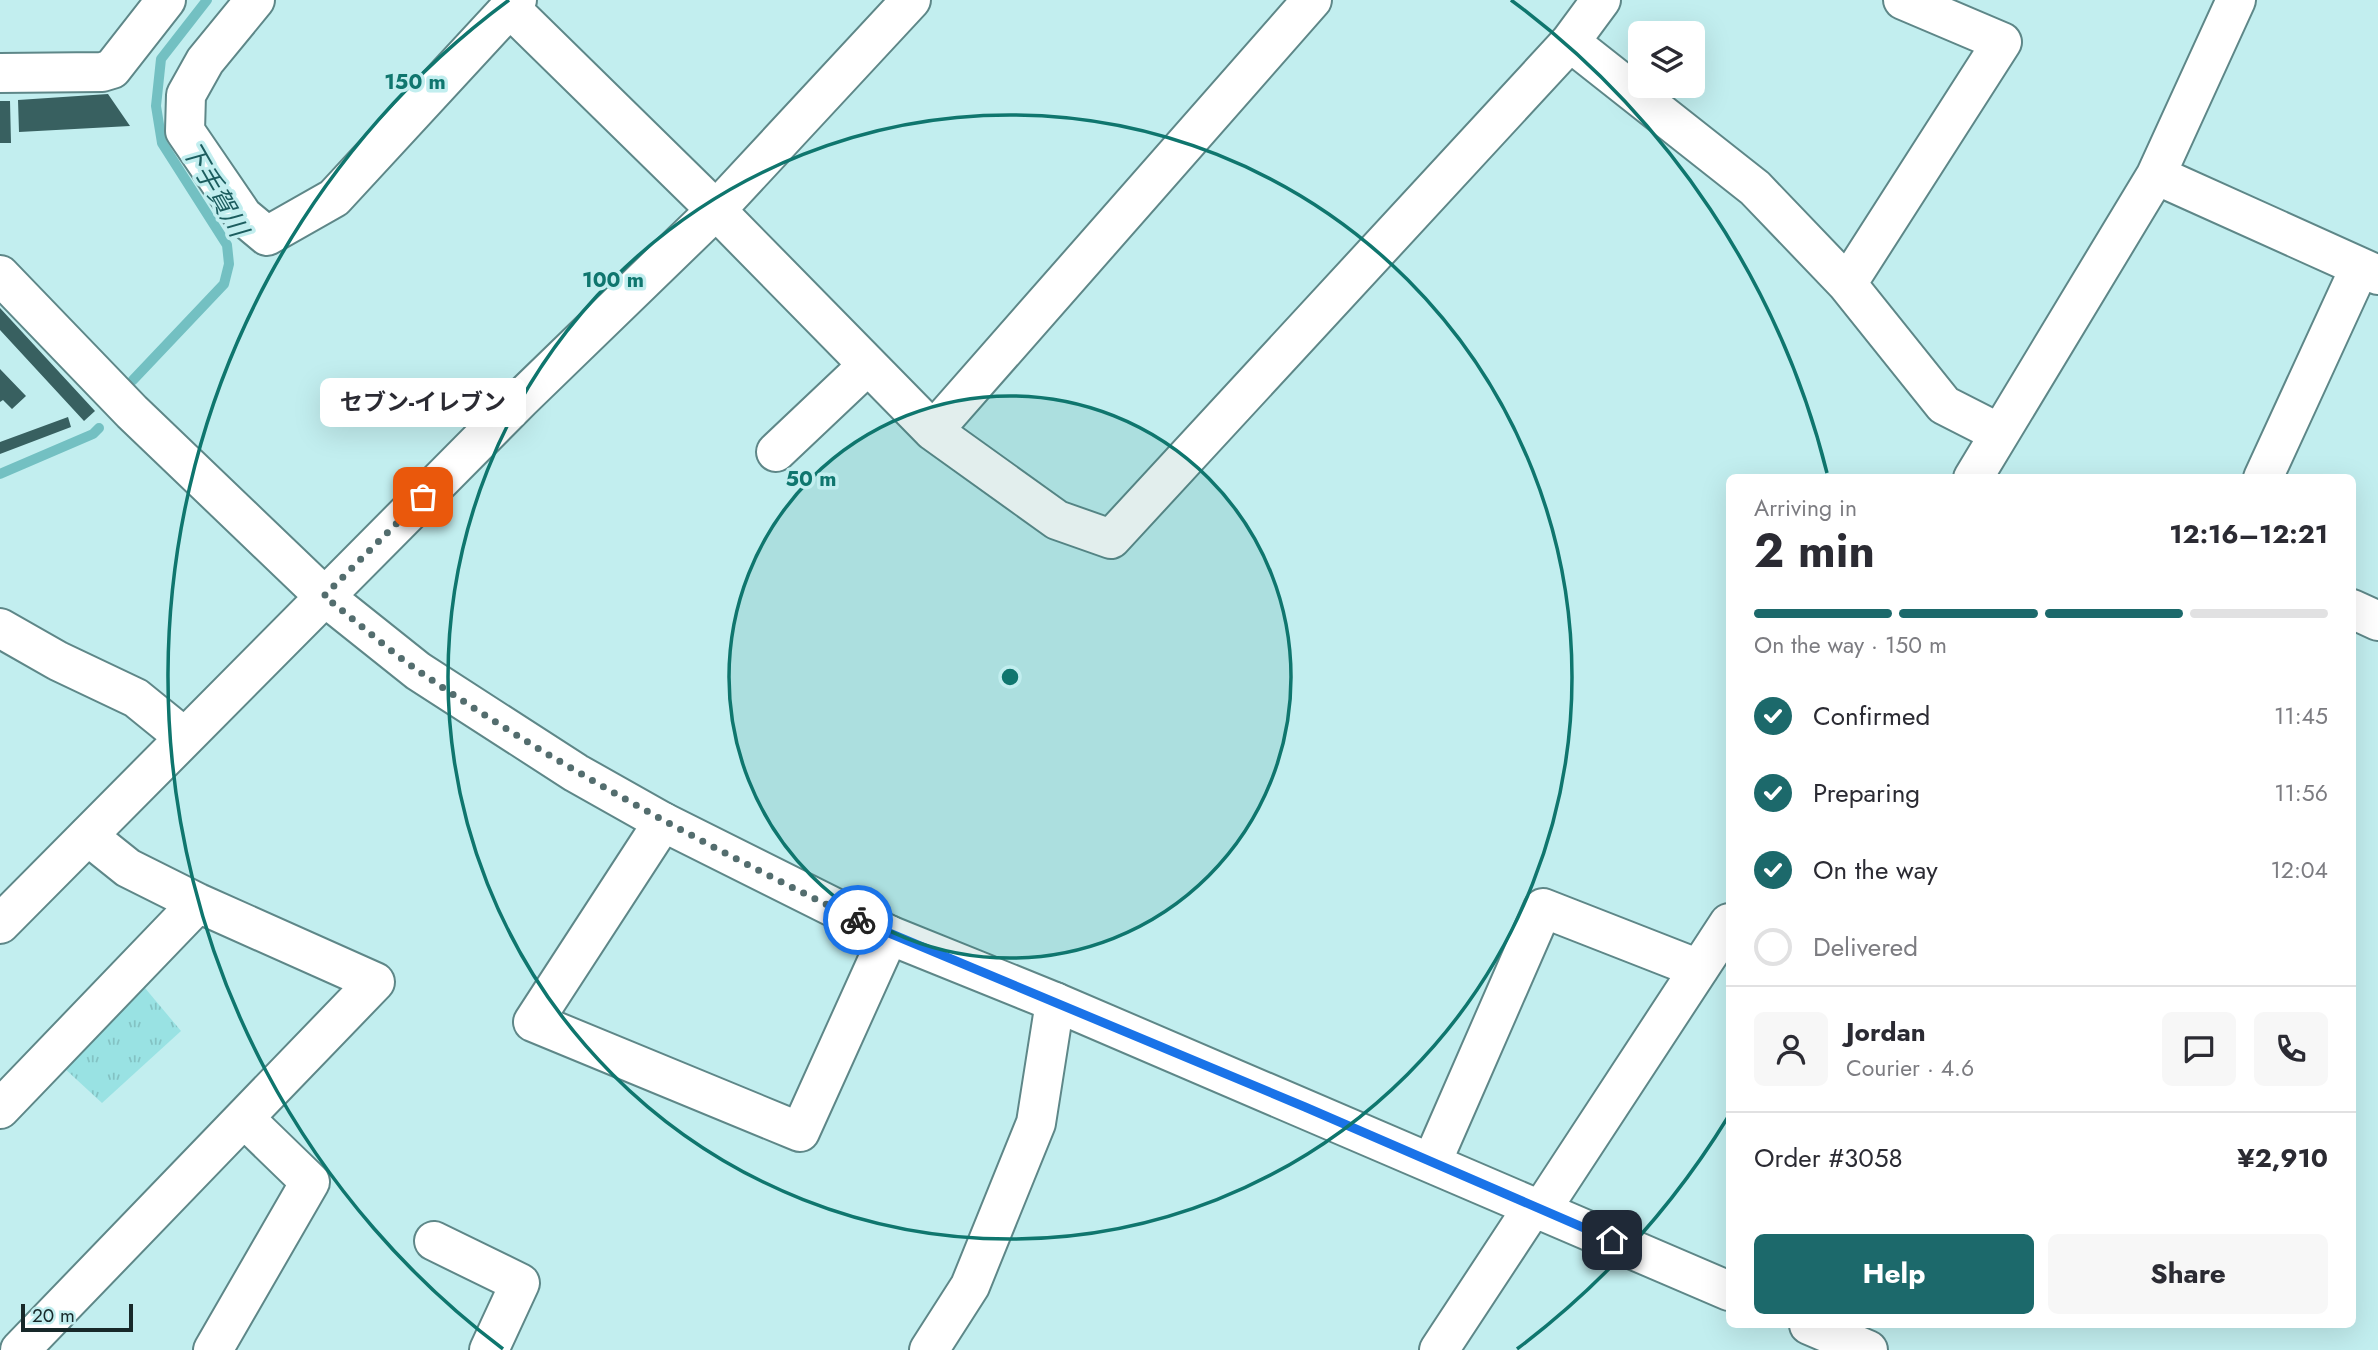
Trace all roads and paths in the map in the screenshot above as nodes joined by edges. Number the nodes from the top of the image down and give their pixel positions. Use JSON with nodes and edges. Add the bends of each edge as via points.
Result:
{"nodes":[{"id":1,"x":166,"y":0,"type":"edge"},
{"id":2,"x":255,"y":0,"type":"edge"},
{"id":3,"x":911,"y":0,"type":"edge"},
{"id":4,"x":1312,"y":0,"type":"edge"},
{"id":5,"x":1601,"y":0,"type":"edge"},
{"id":6,"x":1903,"y":0,"type":"edge"},
{"id":7,"x":2236,"y":0,"type":"edge"},
{"id":8,"x":514,"y":4,"type":"edge"},
{"id":9,"x":1570,"y":43,"type":"junction"},
{"id":10,"x":0,"y":73,"type":"edge"},
{"id":11,"x":2155,"y":175,"type":"junction"},
{"id":12,"x":716,"y":210,"type":"junction"},
{"id":13,"x":2369,"y":271,"type":"edge"},
{"id":14,"x":0,"y":275,"type":"edge"},
{"id":15,"x":1847,"y":284,"type":"junction"},
{"id":16,"x":868,"y":365,"type":"junction"},
{"id":17,"x":933,"y":431,"type":"junction"},
{"id":18,"x":1999,"y":433,"type":"junction"},
{"id":19,"x":776,"y":452,"type":"dead end"},
{"id":20,"x":1975,"y":474,"type":"edge"},
{"id":21,"x":2265,"y":474,"type":"edge"},
{"id":22,"x":324,"y":596,"type":"junction"},
{"id":23,"x":2356,"y":611,"type":"edge"},
{"id":24,"x":2378,"y":621,"type":"edge"},
{"id":25,"x":0,"y":628,"type":"edge"},
{"id":26,"x":184,"y":737,"type":"junction"},
{"id":27,"x":663,"y":822,"type":"junction"},
{"id":28,"x":88,"y":836,"type":"junction"},
{"id":29,"x":198,"y":903,"type":"junction"},
{"id":30,"x":0,"y":924,"type":"edge"},
{"id":31,"x":1726,"y":928,"type":"edge"},
{"id":32,"x":889,"y":935,"type":"junction"},
{"id":33,"x":1699,"y":969,"type":"junction"},
{"id":34,"x":1055,"y":1002,"type":"junction"},
{"id":35,"x":0,"y":1109,"type":"edge"},
{"id":36,"x":244,"y":1118,"type":"junction"},
{"id":37,"x":1432,"y":1162,"type":"junction"},
{"id":38,"x":1537,"y":1208,"type":"junction"},
{"id":39,"x":434,"y":1241,"type":"dead end"},
{"id":40,"x":1726,"y":1290,"type":"edge"},
{"id":41,"x":1816,"y":1328,"type":"edge"},
{"id":42,"x":20,"y":1350,"type":"edge"},
{"id":43,"x":213,"y":1350,"type":"edge"},
{"id":44,"x":489,"y":1350,"type":"edge"},
{"id":45,"x":929,"y":1350,"type":"edge"},
{"id":46,"x":1439,"y":1350,"type":"edge"},
{"id":47,"x":1868,"y":1350,"type":"edge"}],
"edges":[{"from":1,"to":10,"type":"street","via":[[112,69]]},
{"from":2,"to":8,"type":"street","via":[[205,61],[186,95],[185,131],[243,216],[267,236],[334,198]]},
{"from":3,"to":12,"type":"street"},
{"from":4,"to":17,"type":"street"},
{"from":5,"to":9,"type":"street"},
{"from":6,"to":15,"type":"street","via":[[2002,43]]},
{"from":7,"to":11,"type":"street"},
{"from":8,"to":12,"type":"street"},
{"from":9,"to":15,"type":"street","via":[[1755,188]]},
{"from":9,"to":17,"type":"street","via":[[1111,539],[1057,520]]},
{"from":11,"to":13,"type":"street"},
{"from":11,"to":18,"type":"street"},
{"from":12,"to":16,"type":"street"},
{"from":12,"to":22,"type":"street"},
{"from":13,"to":21,"type":"street"},
{"from":14,"to":22,"type":"street","via":[[104,385]]},
{"from":15,"to":18,"type":"street","via":[[1944,405]]},
{"from":16,"to":17,"type":"street"},
{"from":16,"to":19,"type":"street"},
{"from":18,"to":20,"type":"street"},
{"from":22,"to":26,"type":"street"},
{"from":22,"to":27,"type":"street","via":[[418,671],[576,773]]},
{"from":23,"to":24,"type":"street"},
{"from":25,"to":26,"type":"street","via":[[136,698]]},
{"from":26,"to":28,"type":"street"},
{"from":27,"to":32,"type":"street"},
{"from":27,"to":32,"type":"street","via":[[533,1022],[800,1132]]},
{"from":28,"to":29,"type":"street","via":[[128,868]]},
{"from":28,"to":30,"type":"street"},
{"from":29,"to":35,"type":"street"},
{"from":29,"to":36,"type":"street","via":[[375,982]]},
{"from":31,"to":33,"type":"street"},
{"from":32,"to":34,"type":"street"},
{"from":33,"to":37,"type":"street","via":[[1543,908]]},
{"from":33,"to":38,"type":"street"},
{"from":34,"to":37,"type":"street"},
{"from":34,"to":45,"type":"street","via":[[1036,1123],[971,1286]]},
{"from":36,"to":42,"type":"street"},
{"from":36,"to":43,"type":"street","via":[[310,1182]]},
{"from":37,"to":38,"type":"street"},
{"from":38,"to":40,"type":"street"},
{"from":38,"to":46,"type":"street"},
{"from":39,"to":44,"type":"street","via":[[520,1283]]},
{"from":41,"to":47,"type":"street"}]}
